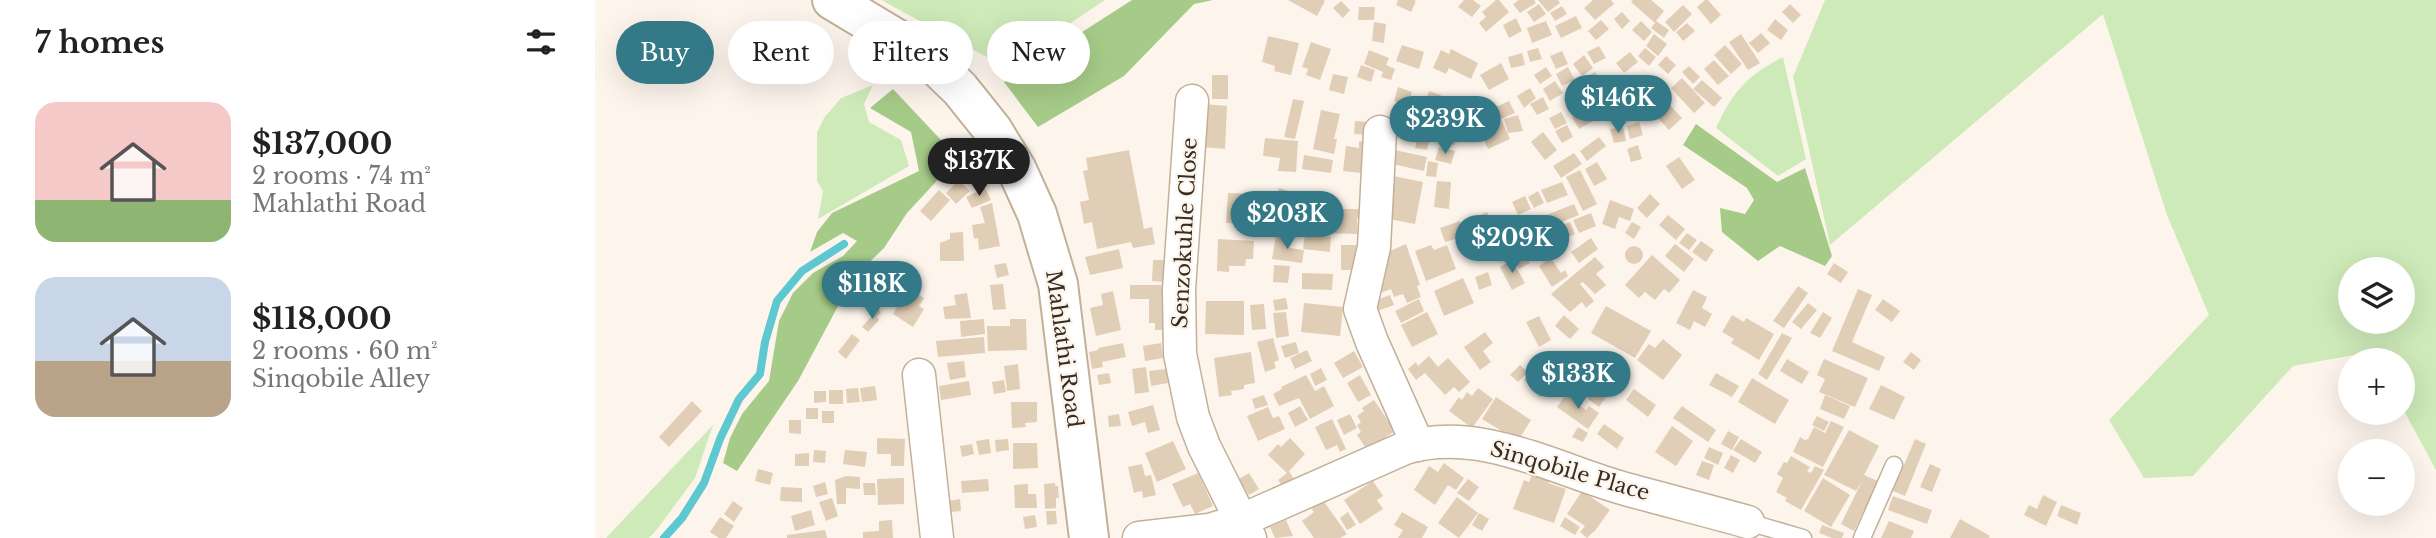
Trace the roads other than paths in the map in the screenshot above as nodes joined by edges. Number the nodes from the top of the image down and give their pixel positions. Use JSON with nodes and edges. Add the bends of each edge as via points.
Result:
{"nodes":[{"id":1,"x":832,"y":0,"type":"edge"},
{"id":2,"x":1192,"y":101,"type":"dead end"},
{"id":3,"x":1380,"y":132,"type":"dead end"},
{"id":4,"x":919,"y":375,"type":"dead end"},
{"id":5,"x":1417,"y":444,"type":"junction"},
{"id":6,"x":1894,"y":465,"type":"dead end"},
{"id":7,"x":1748,"y":522,"type":"joint"},
{"id":8,"x":1245,"y":530,"type":"edge"},
{"id":9,"x":937,"y":538,"type":"edge"},
{"id":10,"x":1089,"y":538,"type":"edge"},
{"id":11,"x":1139,"y":538,"type":"edge"},
{"id":12,"x":1803,"y":538,"type":"edge"},
{"id":13,"x":1863,"y":538,"type":"edge"}],
"edges":[{"from":1,"to":10,"type":"street","name":"Mahlathi Road","via":[[927,57],[992,129],[1017,170],[1037,214],[1058,284]]},
{"from":2,"to":8,"type":"street","name":"Senzokuhle Close","via":[[1179,289],[1180,354],[1200,436]]},
{"from":3,"to":5,"type":"street","via":[[1374,247],[1360,309]]},
{"from":4,"to":9,"type":"street"},
{"from":5,"to":7,"type":"street","name":"Sinqobile Place","via":[[1492,448]]},
{"from":5,"to":8,"type":"street","name":"Sinqobile Place"},
{"from":6,"to":13,"type":"lane"},
{"from":7,"to":12,"type":"lane","name":"Sinqobile Place"},
{"from":8,"to":11,"type":"street","name":"Sinqobile Place"}]}
